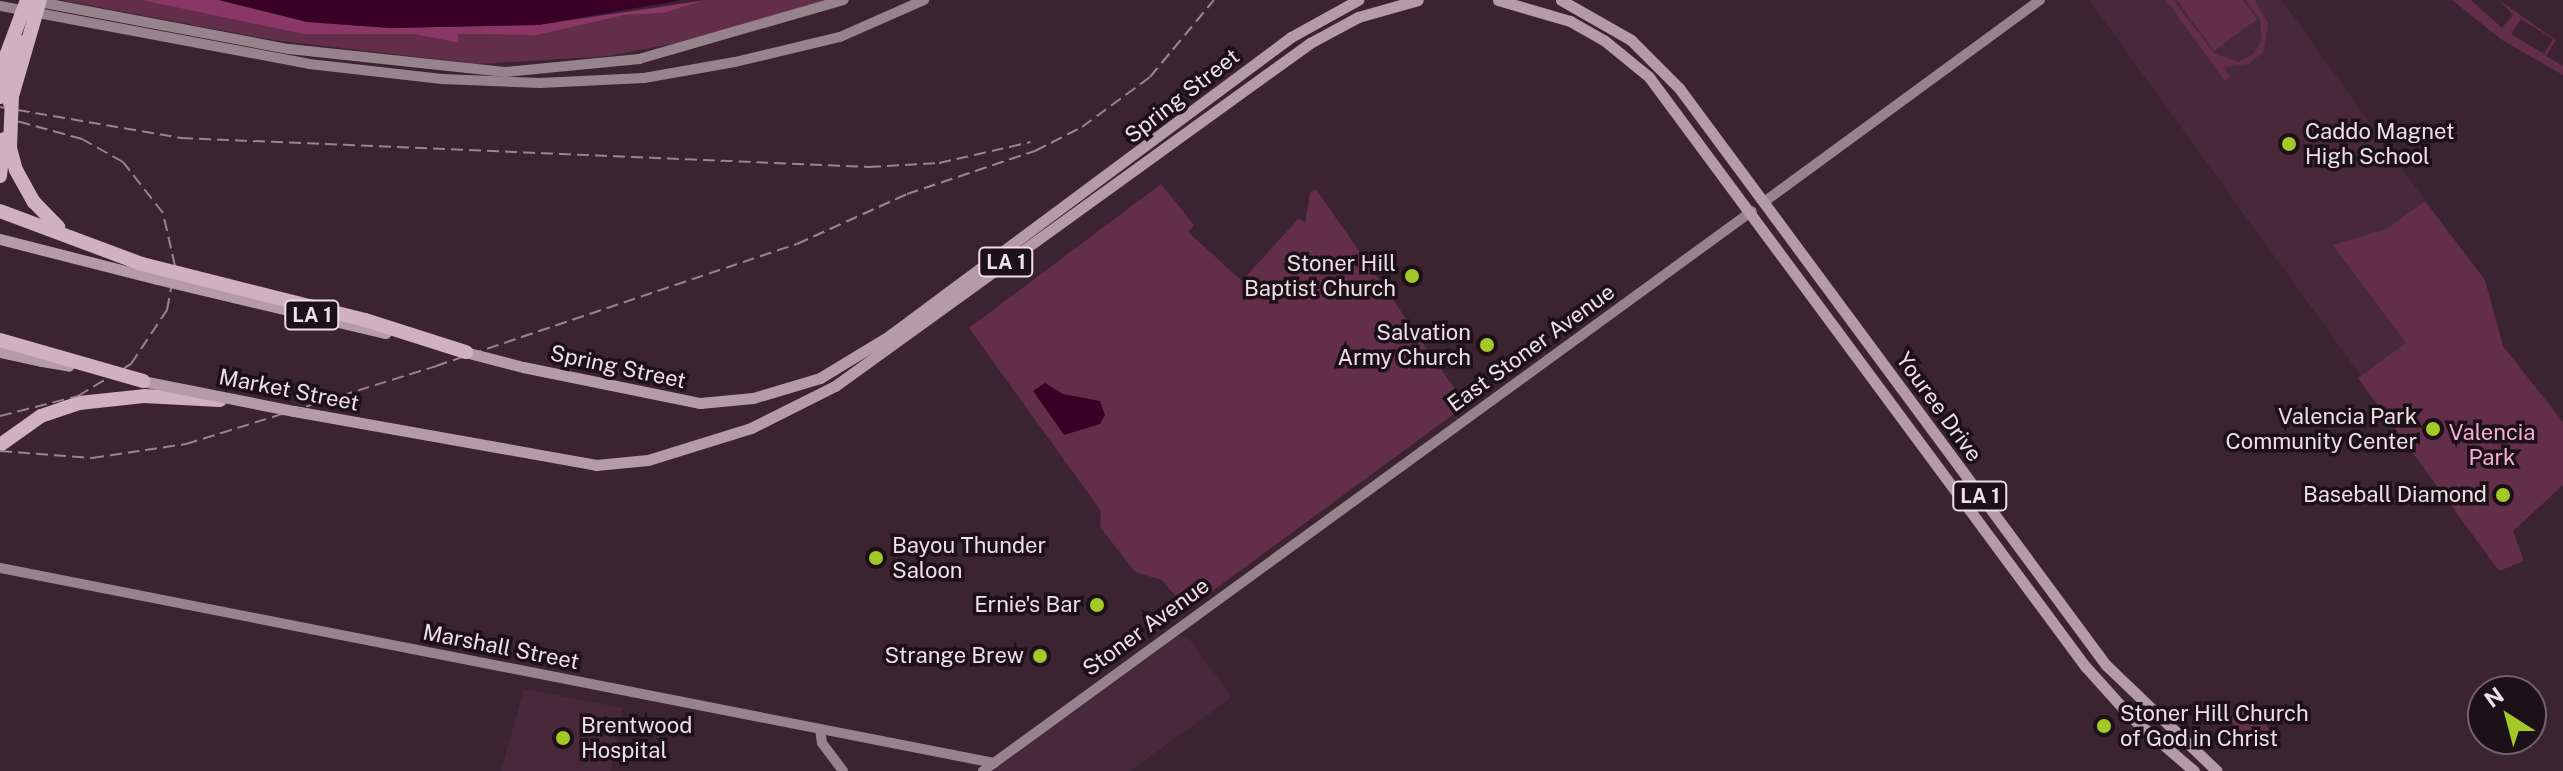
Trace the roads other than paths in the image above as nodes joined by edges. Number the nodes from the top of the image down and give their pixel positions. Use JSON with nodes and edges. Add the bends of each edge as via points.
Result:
{"nodes":[{"id":1,"x":29,"y":0,"type":"edge"},
{"id":2,"x":40,"y":0,"type":"edge"},
{"id":3,"x":844,"y":0,"type":"edge"},
{"id":4,"x":924,"y":0,"type":"edge"},
{"id":5,"x":1358,"y":0,"type":"edge"},
{"id":6,"x":1418,"y":0,"type":"edge"},
{"id":7,"x":1498,"y":0,"type":"edge"},
{"id":8,"x":1561,"y":0,"type":"edge"},
{"id":9,"x":2040,"y":0,"type":"edge"},
{"id":10,"x":0,"y":6,"type":"edge"},
{"id":11,"x":26,"y":19,"type":"junction"},
{"id":12,"x":0,"y":47,"type":"edge"},
{"id":13,"x":0,"y":72,"type":"edge"},
{"id":14,"x":6,"y":96,"type":"edge"},
{"id":15,"x":0,"y":176,"type":"edge"},
{"id":16,"x":1764,"y":202,"type":"junction"},
{"id":17,"x":0,"y":211,"type":"edge"},
{"id":18,"x":1752,"y":211,"type":"junction"},
{"id":19,"x":0,"y":239,"type":"edge"},
{"id":20,"x":157,"y":279,"type":"junction"},
{"id":21,"x":0,"y":340,"type":"edge"},
{"id":22,"x":0,"y":352,"type":"edge"},
{"id":23,"x":466,"y":352,"type":"junction"},
{"id":24,"x":143,"y":381,"type":"junction"},
{"id":25,"x":245,"y":402,"type":"junction"},
{"id":26,"x":0,"y":445,"type":"edge"},
{"id":27,"x":570,"y":463,"type":"joint"},
{"id":28,"x":1980,"y":496,"type":"junction"},
{"id":29,"x":1967,"y":505,"type":"junction"},
{"id":30,"x":1332,"y":516,"type":"joint"},
{"id":31,"x":0,"y":568,"type":"edge"},
{"id":32,"x":820,"y":729,"type":"junction"},
{"id":33,"x":994,"y":763,"type":"junction"},
{"id":34,"x":843,"y":771,"type":"edge"},
{"id":35,"x":983,"y":771,"type":"edge"},
{"id":36,"x":2194,"y":771,"type":"edge"},
{"id":37,"x":2217,"y":771,"type":"edge"}],
"edges":[{"from":1,"to":3,"type":"street","via":[[289,49],[505,72],[639,59]]},
{"from":1,"to":11,"type":"highway","bridge":true},
{"from":2,"to":11,"type":"highway","bridge":true},
{"from":4,"to":10,"type":"street","via":[[840,37],[768,55],[644,78],[540,83],[442,79],[309,64]]},
{"from":5,"to":23,"type":"main road","name":"Spring Street","number":"LA 1","bridge":true,"via":[[1291,37],[940,299],[820,378],[753,398],[700,403]]},
{"from":6,"to":27,"type":"main road","name":"Spring Street","number":"LA 1","via":[[1358,17],[1310,43],[812,400],[751,428],[648,460]]},
{"from":7,"to":18,"type":"main road","number":"LA 1","via":[[1570,21],[1628,58],[1664,94]]},
{"from":8,"to":16,"type":"main road","number":"LA 1","via":[[1620,32],[1663,69]]},
{"from":9,"to":16,"type":"street"},
{"from":11,"to":12,"type":"highway"},
{"from":11,"to":13,"type":"highway"},
{"from":11,"to":14,"type":"highway","bridge":true},
{"from":14,"to":15,"type":"highway","bridge":true},
{"from":14,"to":20,"type":"highway","bridge":true,"via":[[10,148],[34,202],[84,246]]},
{"from":16,"to":18,"type":"main road"},
{"from":16,"to":28,"type":"main road","name":"Youree Drive","number":"LA 1"},
{"from":17,"to":23,"type":"highway","bridge":true,"via":[[142,264],[365,320]]},
{"from":18,"to":29,"type":"main road","name":"Youree Drive","number":"LA 1"},
{"from":18,"to":30,"type":"street","name":"East Stoner Avenue"},
{"from":19,"to":20,"type":"main road","name":"Spring Street","number":"LA 1"},
{"from":20,"to":23,"type":"main road","name":"Spring Street","number":"LA 1","bridge":true},
{"from":21,"to":24,"type":"highway","bridge":true},
{"from":22,"to":24,"type":"main road","name":"Market Street","number":"LA 1","bridge":true},
{"from":24,"to":25,"type":"main road","name":"Market Street","number":"LA 1","bridge":true},
{"from":25,"to":26,"type":"highway","bridge":true,"via":[[174,396],[95,400],[41,416]]},
{"from":25,"to":27,"type":"main road","name":"Market Street","number":"LA 1","bridge":true},
{"from":28,"to":29,"type":"main road"},
{"from":28,"to":37,"type":"main road","name":"Youree Drive","number":"LA 1","via":[[2116,677]]},
{"from":29,"to":36,"type":"main road","name":"Youree Drive","number":"LA 1","via":[[2099,683]]},
{"from":30,"to":33,"type":"street","name":"Stoner Avenue"},
{"from":31,"to":32,"type":"street","name":"Marshall Street"},
{"from":32,"to":33,"type":"street","name":"Marshall Street"},
{"from":32,"to":34,"type":"street","via":[[822,743]]},
{"from":33,"to":35,"type":"street","name":"Stoner Avenue"}]}
